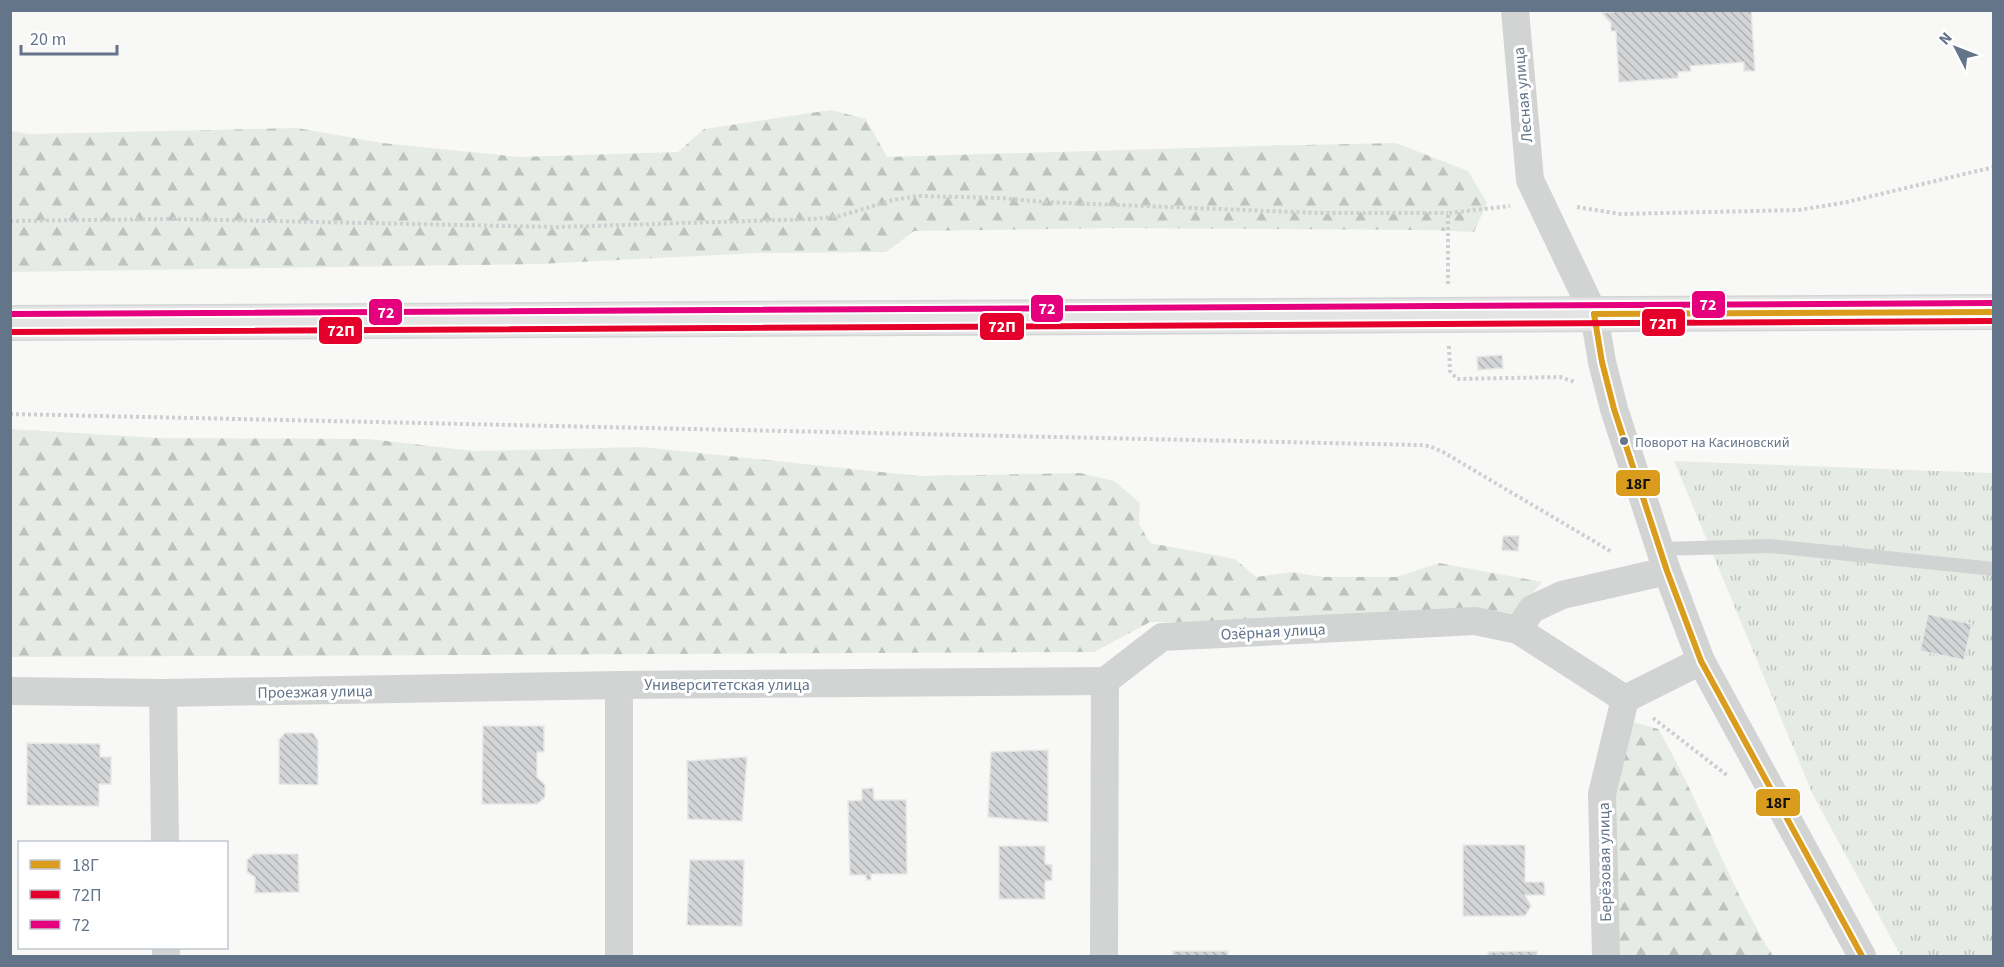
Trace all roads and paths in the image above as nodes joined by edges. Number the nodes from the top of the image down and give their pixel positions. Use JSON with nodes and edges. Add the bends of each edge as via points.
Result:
{"nodes":[{"id":1,"x":1515,"y":10,"type":"edge"},
{"id":2,"x":1994,"y":167,"type":"edge"},
{"id":3,"x":1536,"y":191,"type":"junction"},
{"id":4,"x":1448,"y":213,"type":"junction"},
{"id":5,"x":10,"y":221,"type":"edge"},
{"id":6,"x":1994,"y":312,"type":"edge"},
{"id":7,"x":1594,"y":314,"type":"junction"},
{"id":8,"x":1448,"y":316,"type":"junction"},
{"id":9,"x":10,"y":323,"type":"edge"},
{"id":10,"x":1581,"y":389,"type":"dead end"},
{"id":11,"x":10,"y":414,"type":"edge"},
{"id":12,"x":1659,"y":565,"type":"junction"},
{"id":13,"x":1994,"y":569,"type":"edge"},
{"id":14,"x":1518,"y":630,"type":"junction"},
{"id":15,"x":1701,"y":661,"type":"junction"},
{"id":16,"x":1105,"y":681,"type":"junction"},
{"id":17,"x":619,"y":685,"type":"junction"},
{"id":18,"x":10,"y":691,"type":"edge"},
{"id":19,"x":163,"y":693,"type":"junction"},
{"id":20,"x":1625,"y":699,"type":"junction"},
{"id":21,"x":1732,"y":780,"type":"dead end"},
{"id":22,"x":165,"y":841,"type":"edge"},
{"id":23,"x":620,"y":957,"type":"edge"},
{"id":24,"x":1104,"y":957,"type":"edge"},
{"id":25,"x":1606,"y":957,"type":"edge"},
{"id":26,"x":1862,"y":957,"type":"edge"}],
"edges":[{"from":1,"to":3,"type":"street","name":"Лесная улица"},
{"from":2,"to":3,"type":"path","via":[[1800,210],[1620,214]]},
{"from":3,"to":4,"type":"path"},
{"from":3,"to":7,"type":"street"},
{"from":4,"to":5,"type":"path","via":[[1318,213],[918,196],[813,219],[605,225],[173,219]]},
{"from":4,"to":8,"type":"path"},
{"from":6,"to":7,"type":"main road"},
{"from":7,"to":8,"type":"main road"},
{"from":7,"to":12,"type":"street","via":[[1614,409]]},
{"from":8,"to":9,"type":"main road"},
{"from":8,"to":10,"type":"path","via":[[1450,371],[1457,379],[1560,377],[1575,382]]},
{"from":11,"to":12,"type":"path","via":[[1419,445],[1443,452]]},
{"from":12,"to":13,"type":"lane","via":[[1770,546]]},
{"from":12,"to":14,"type":"street","via":[[1562,595],[1532,609]]},
{"from":12,"to":15,"type":"street"},
{"from":14,"to":16,"type":"street","name":"Озёрная улица","via":[[1474,621],[1162,637]]},
{"from":14,"to":20,"type":"street","name":"Озёрная улица"},
{"from":15,"to":20,"type":"street"},
{"from":15,"to":26,"type":"street"},
{"from":16,"to":17,"type":"street","name":"Университетская улица"},
{"from":16,"to":24,"type":"street"},
{"from":17,"to":19,"type":"street","name":"Проезжая улица"},
{"from":17,"to":23,"type":"street"},
{"from":18,"to":19,"type":"street","name":"Проезжая улица"},
{"from":19,"to":22,"type":"street"},
{"from":20,"to":21,"type":"path"},
{"from":20,"to":25,"type":"street","name":"Берёзовая улица","via":[[1602,794]]}]}
